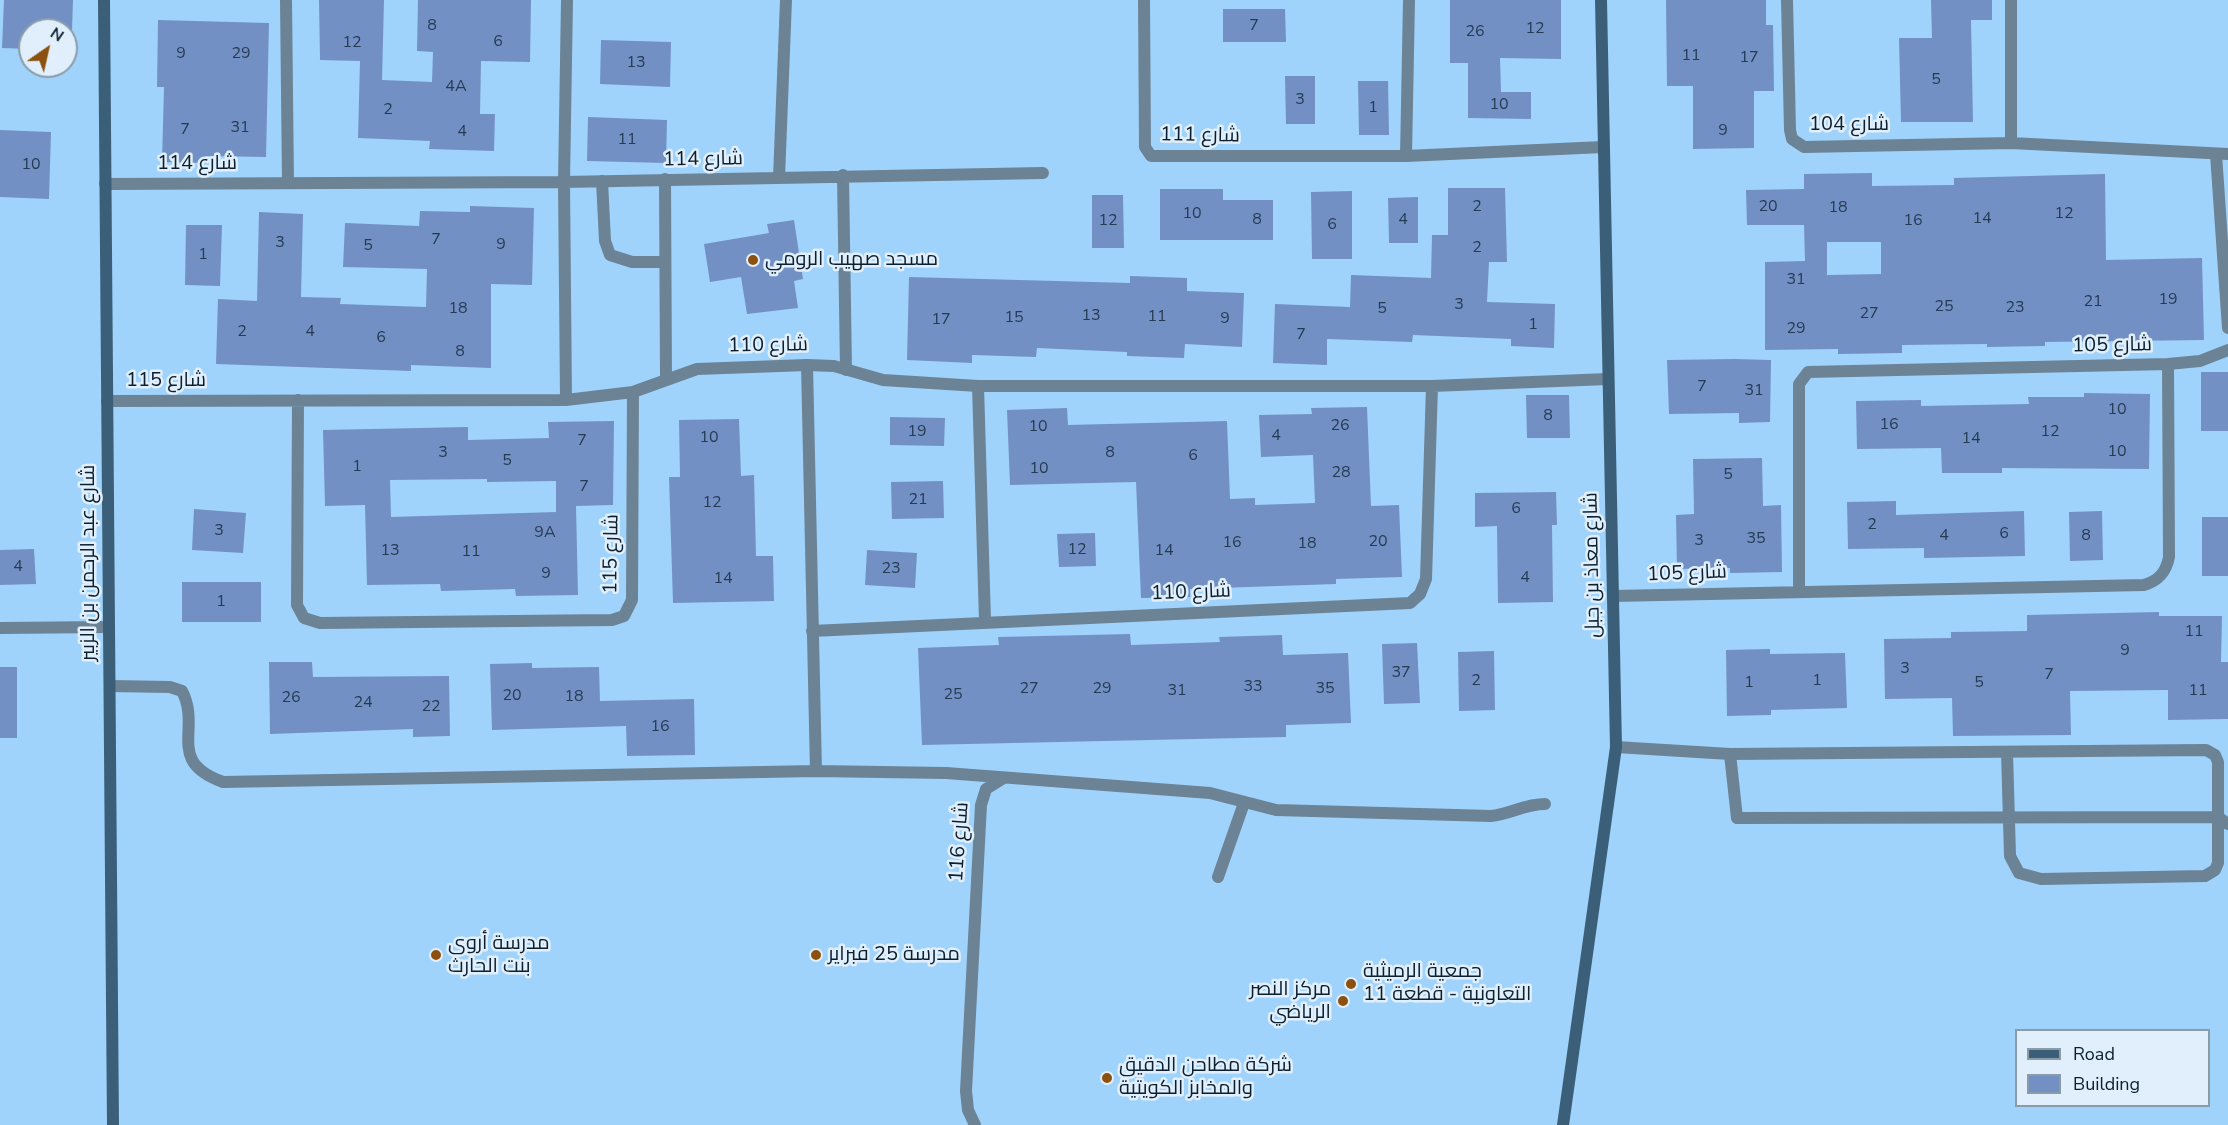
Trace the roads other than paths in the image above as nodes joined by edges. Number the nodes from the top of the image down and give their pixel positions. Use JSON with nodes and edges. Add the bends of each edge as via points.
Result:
{"nodes":[{"id":1,"x":104,"y":0,"type":"edge"},
{"id":2,"x":286,"y":0,"type":"edge"},
{"id":3,"x":567,"y":0,"type":"edge"},
{"id":4,"x":786,"y":0,"type":"edge"},
{"id":5,"x":1144,"y":0,"type":"edge"},
{"id":6,"x":1409,"y":0,"type":"edge"},
{"id":7,"x":1601,"y":0,"type":"edge"},
{"id":8,"x":1787,"y":0,"type":"edge"},
{"id":9,"x":2011,"y":0,"type":"edge"},
{"id":10,"x":2012,"y":143,"type":"junction"},
{"id":11,"x":1603,"y":147,"type":"junction"},
{"id":12,"x":2222,"y":154,"type":"edge"},
{"id":13,"x":1406,"y":156,"type":"junction"},
{"id":14,"x":1043,"y":173,"type":"dead end"},
{"id":15,"x":843,"y":175,"type":"junction"},
{"id":16,"x":779,"y":178,"type":"junction"},
{"id":17,"x":665,"y":179,"type":"junction"},
{"id":18,"x":602,"y":181,"type":"junction"},
{"id":19,"x":564,"y":182,"type":"junction"},
{"id":20,"x":288,"y":183,"type":"junction"},
{"id":21,"x":105,"y":184,"type":"junction"},
{"id":22,"x":665,"y":262,"type":"junction"},
{"id":23,"x":2228,"y":328,"type":"edge"},
{"id":24,"x":2228,"y":350,"type":"edge"},
{"id":25,"x":2168,"y":364,"type":"junction"},
{"id":26,"x":807,"y":365,"type":"junction"},
{"id":27,"x":846,"y":370,"type":"junction"},
{"id":28,"x":666,"y":379,"type":"junction"},
{"id":29,"x":1608,"y":379,"type":"junction"},
{"id":30,"x":978,"y":386,"type":"junction"},
{"id":31,"x":1432,"y":386,"type":"junction"},
{"id":32,"x":633,"y":392,"type":"junction"},
{"id":33,"x":298,"y":400,"type":"junction"},
{"id":34,"x":566,"y":400,"type":"junction"},
{"id":35,"x":107,"y":401,"type":"junction"},
{"id":36,"x":1799,"y":591,"type":"junction"},
{"id":37,"x":1613,"y":596,"type":"junction"},
{"id":38,"x":985,"y":621,"type":"junction"},
{"id":39,"x":109,"y":627,"type":"junction"},
{"id":40,"x":0,"y":628,"type":"edge"},
{"id":41,"x":812,"y":631,"type":"junction"},
{"id":42,"x":110,"y":686,"type":"junction"},
{"id":43,"x":1616,"y":747,"type":"junction"},
{"id":44,"x":2007,"y":752,"type":"junction"},
{"id":45,"x":1731,"y":754,"type":"junction"},
{"id":46,"x":816,"y":771,"type":"junction"},
{"id":47,"x":1003,"y":778,"type":"junction"},
{"id":48,"x":1244,"y":803,"type":"junction"},
{"id":49,"x":1545,"y":804,"type":"dead end"},
{"id":50,"x":2007,"y":818,"type":"junction"},
{"id":51,"x":2223,"y":821,"type":"edge"},
{"id":52,"x":1218,"y":877,"type":"dead end"},
{"id":53,"x":113,"y":1125,"type":"edge"},
{"id":54,"x":975,"y":1125,"type":"edge"},
{"id":55,"x":1563,"y":1125,"type":"edge"}],
"edges":[{"from":1,"to":21,"type":"street","name":"شارع عبد الرحمن بن الزبير"},
{"from":2,"to":20,"type":"street"},
{"from":3,"to":19,"type":"street"},
{"from":4,"to":16,"type":"street"},
{"from":5,"to":13,"type":"street","name":"شارع 111","via":[[1145,147],[1151,156]]},
{"from":6,"to":13,"type":"street"},
{"from":7,"to":11,"type":"street","name":"شارع معاذ بن جبل"},
{"from":8,"to":10,"type":"street","name":"شارع 104","via":[[1790,130],[1797,144],[1804,147]]},
{"from":9,"to":10,"type":"street"},
{"from":10,"to":12,"type":"street","name":"شارع 104"},
{"from":11,"to":13,"type":"street","name":"شارع 111"},
{"from":11,"to":29,"type":"street","name":"شارع معاذ بن جبل"},
{"from":12,"to":23,"type":"street"},
{"from":14,"to":15,"type":"street","name":"شارع 114"},
{"from":15,"to":16,"type":"street","name":"شارع 114"},
{"from":15,"to":27,"type":"street"},
{"from":16,"to":17,"type":"street","name":"شارع 114"},
{"from":17,"to":18,"type":"street","name":"شارع 114"},
{"from":17,"to":22,"type":"street"},
{"from":18,"to":19,"type":"street","name":"شارع 114"},
{"from":18,"to":22,"type":"street","via":[[605,241],[610,255],[632,262]]},
{"from":19,"to":20,"type":"street","name":"شارع 114"},
{"from":19,"to":34,"type":"street"},
{"from":20,"to":21,"type":"street","name":"شارع 114"},
{"from":21,"to":35,"type":"street","name":"شارع عبد الرحمن بن الزبير"},
{"from":22,"to":28,"type":"street"},
{"from":24,"to":25,"type":"street","via":[[2200,361]]},
{"from":25,"to":36,"type":"street","name":"شارع 105","via":[[2169,557],[2165,570],[2153,583]]},
{"from":25,"to":36,"type":"street","name":"شارع 105","via":[[1808,372],[1799,384]]},
{"from":26,"to":27,"type":"street","name":"شارع 110"},
{"from":26,"to":28,"type":"street","name":"شارع 110","via":[[715,367]]},
{"from":26,"to":41,"type":"street"},
{"from":27,"to":30,"type":"street","name":"شارع 110","via":[[883,380]]},
{"from":28,"to":32,"type":"street","name":"شارع 110"},
{"from":29,"to":31,"type":"street","name":"شارع 110"},
{"from":29,"to":37,"type":"street","name":"شارع معاذ بن جبل"},
{"from":30,"to":31,"type":"street","name":"شارع 110"},
{"from":30,"to":38,"type":"street"},
{"from":31,"to":38,"type":"street","name":"شارع 110","via":[[1426,579],[1420,594],[1410,603]]},
{"from":32,"to":33,"type":"street","name":"شارع 115","via":[[632,600],[624,616],[612,620],[320,624],[304,618],[297,605]]},
{"from":32,"to":34,"type":"street","name":"شارع 115"},
{"from":33,"to":34,"type":"street","name":"شارع 115"},
{"from":33,"to":35,"type":"street","name":"شارع 115"},
{"from":35,"to":39,"type":"street","name":"شارع عبد الرحمن بن الزبير"},
{"from":36,"to":37,"type":"street","name":"شارع 105"},
{"from":37,"to":43,"type":"street","name":"شارع معاذ بن جبل"},
{"from":38,"to":41,"type":"street"},
{"from":39,"to":40,"type":"street"},
{"from":39,"to":42,"type":"street","name":"شارع عبد الرحمن بن الزبير"},
{"from":41,"to":46,"type":"street"},
{"from":42,"to":46,"type":"street","via":[[161,686],[182,691],[188,701],[191,759],[205,775],[223,782]]},
{"from":42,"to":53,"type":"street","name":"شارع عبد الرحمن بن الزبير"},
{"from":43,"to":45,"type":"street"},
{"from":43,"to":55,"type":"street","name":"شارع معاذ بن جبل"},
{"from":44,"to":45,"type":"street"},
{"from":44,"to":50,"type":"street"},
{"from":44,"to":51,"type":"street","via":[[2209,751],[2218,762]]},
{"from":45,"to":50,"type":"street","via":[[1737,818]]},
{"from":46,"to":47,"type":"street"},
{"from":47,"to":48,"type":"street","via":[[1210,792]]},
{"from":47,"to":54,"type":"street","name":"شارع 116","via":[[986,789],[981,805],[966,1091]]},
{"from":48,"to":49,"type":"street","via":[[1276,810],[1491,816],[1526,805]]},
{"from":48,"to":52,"type":"street"},
{"from":50,"to":51,"type":"street"},
{"from":50,"to":51,"type":"street","via":[[2014,866],[2019,873],[2041,879],[2210,875],[2218,863]]}]}
